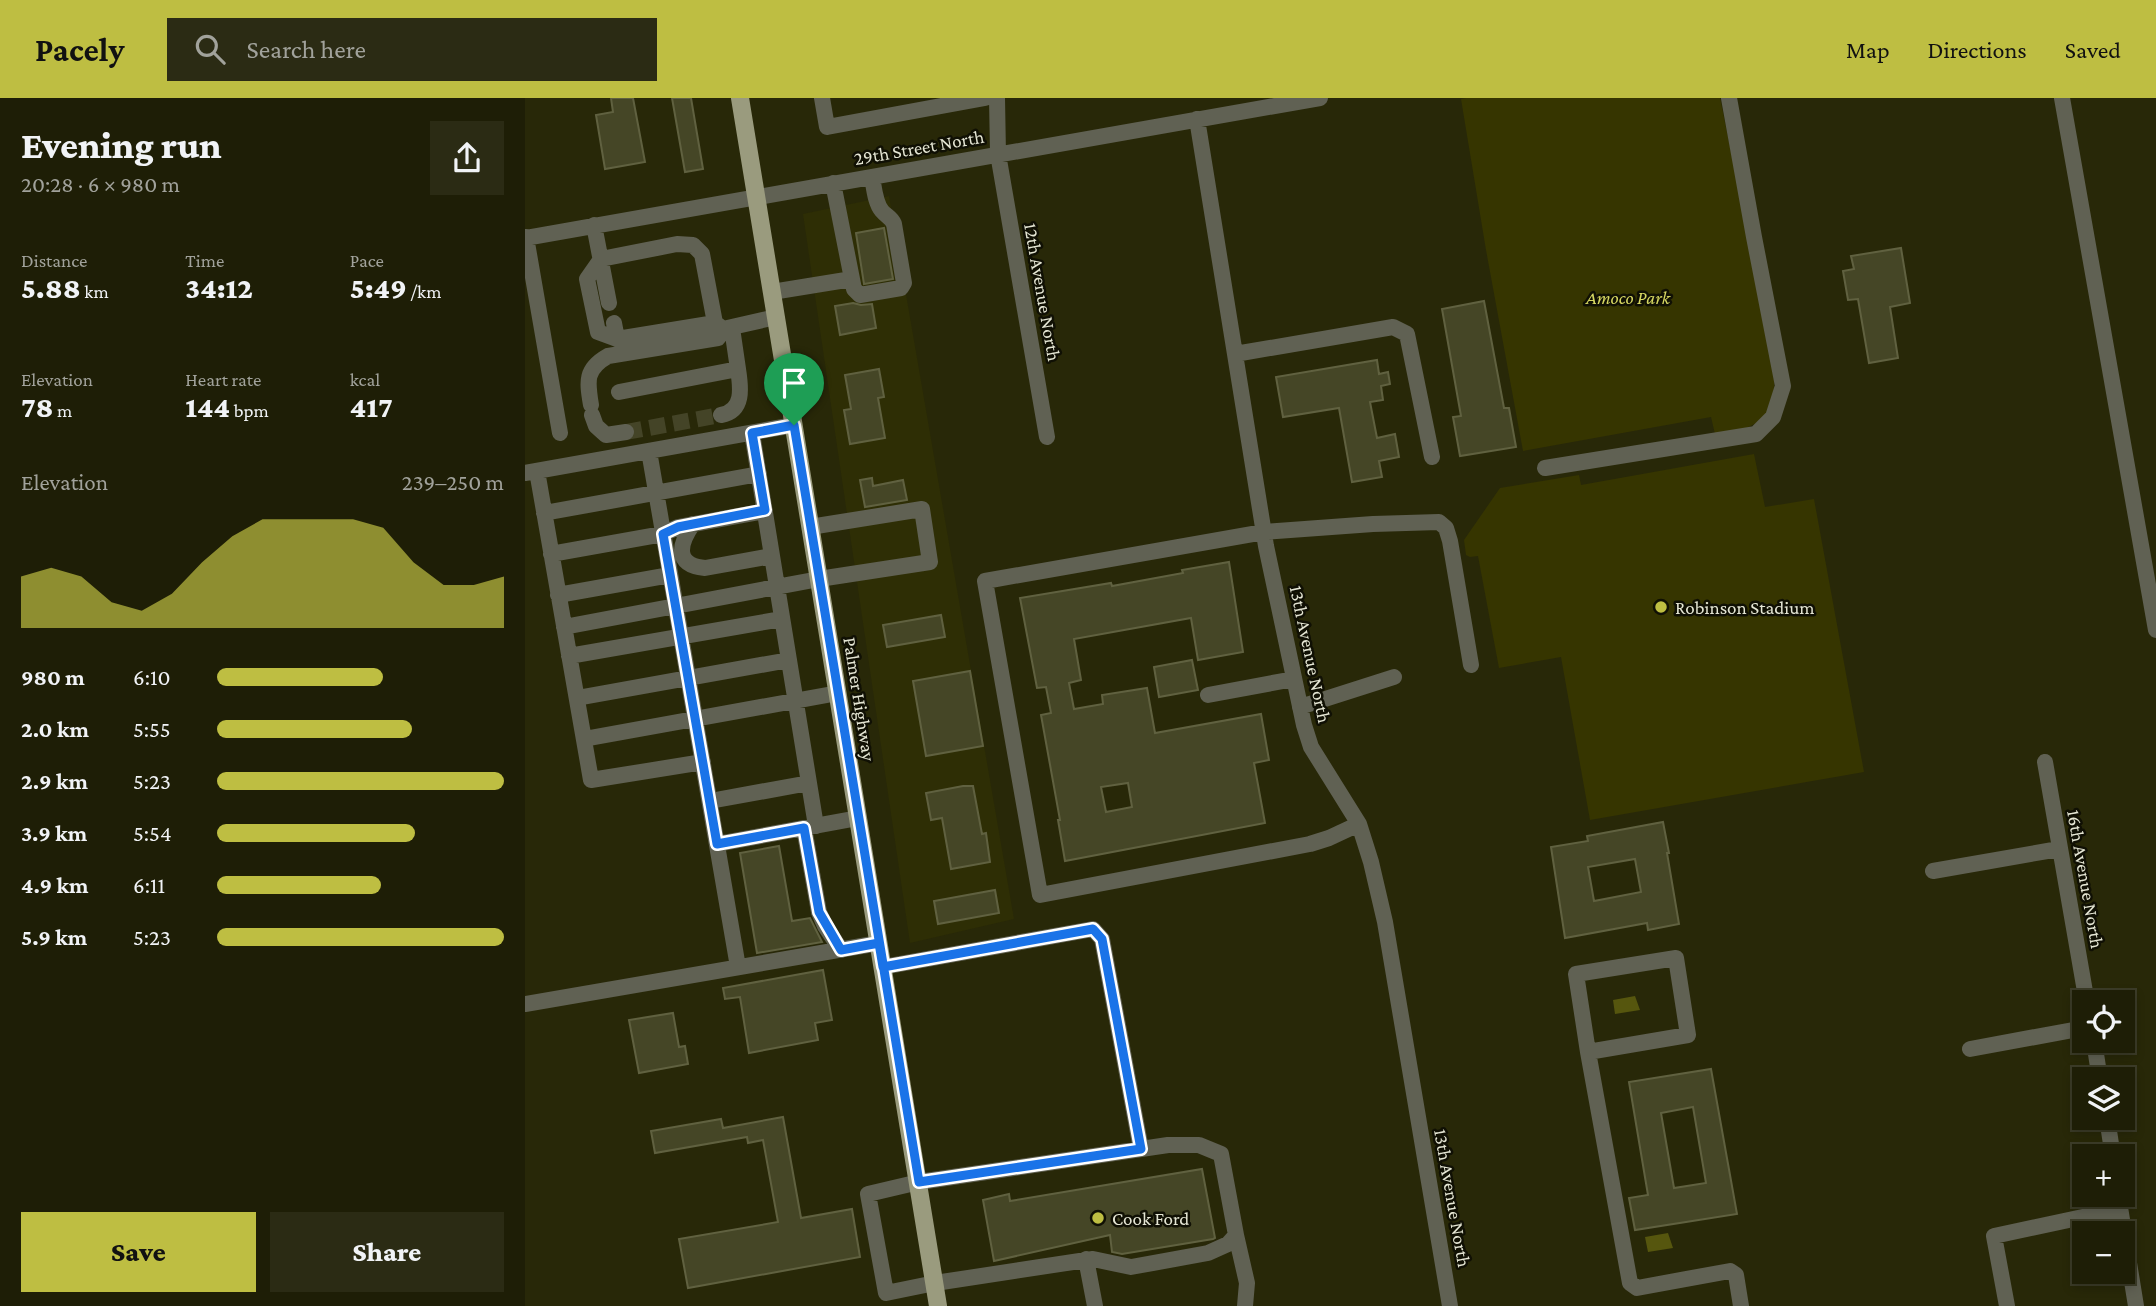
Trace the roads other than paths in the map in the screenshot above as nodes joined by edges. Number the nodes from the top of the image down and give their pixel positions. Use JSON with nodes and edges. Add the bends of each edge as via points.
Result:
{"nodes":[{"id":1,"x":740,"y":98,"type":"edge"},
{"id":2,"x":822,"y":98,"type":"edge"},
{"id":3,"x":985,"y":98,"type":"edge"},
{"id":4,"x":997,"y":98,"type":"edge"},
{"id":5,"x":1320,"y":98,"type":"edge"},
{"id":6,"x":1729,"y":98,"type":"edge"},
{"id":7,"x":2062,"y":98,"type":"edge"},
{"id":8,"x":1257,"y":103,"type":"edge"},
{"id":9,"x":1198,"y":120,"type":"junction"},
{"id":10,"x":998,"y":154,"type":"junction"},
{"id":11,"x":872,"y":177,"type":"junction"},
{"id":12,"x":833,"y":183,"type":"junction"},
{"id":13,"x":756,"y":197,"type":"junction"},
{"id":14,"x":594,"y":225,"type":"junction"},
{"id":15,"x":525,"y":238,"type":"edge"},
{"id":16,"x":601,"y":259,"type":"junction"},
{"id":17,"x":852,"y":279,"type":"junction"},
{"id":18,"x":772,"y":292,"type":"junction"},
{"id":19,"x":610,"y":303,"type":"dead end"},
{"id":20,"x":776,"y":317,"type":"junction"},
{"id":21,"x":723,"y":327,"type":"junction"},
{"id":22,"x":1235,"y":354,"type":"junction"},
{"id":23,"x":738,"y":369,"type":"junction"},
{"id":24,"x":619,"y":392,"type":"dead end"},
{"id":25,"x":720,"y":415,"type":"tunnel mouth"},
{"id":26,"x":794,"y":425,"type":"junction"},
{"id":27,"x":626,"y":432,"type":"tunnel mouth"},
{"id":28,"x":560,"y":433,"type":"dead end"},
{"id":29,"x":752,"y":433,"type":"junction"},
{"id":30,"x":1047,"y":437,"type":"dead end"},
{"id":31,"x":649,"y":451,"type":"junction"},
{"id":32,"x":1432,"y":457,"type":"dead end"},
{"id":33,"x":1545,"y":468,"type":"dead end"},
{"id":34,"x":531,"y":472,"type":"edge"},
{"id":35,"x":759,"y":474,"type":"junction"},
{"id":36,"x":656,"y":493,"type":"junction"},
{"id":37,"x":765,"y":510,"type":"junction"},
{"id":38,"x":544,"y":513,"type":"junction"},
{"id":39,"x":693,"y":524,"type":"junction"},
{"id":40,"x":810,"y":527,"type":"junction"},
{"id":41,"x":1264,"y":532,"type":"junction"},
{"id":42,"x":663,"y":534,"type":"junction"},
{"id":43,"x":551,"y":554,"type":"junction"},
{"id":44,"x":772,"y":556,"type":"junction"},
{"id":45,"x":670,"y":575,"type":"junction"},
{"id":46,"x":819,"y":579,"type":"junction"},
{"id":47,"x":777,"y":587,"type":"junction"},
{"id":48,"x":558,"y":595,"type":"junction"},
{"id":49,"x":676,"y":606,"type":"junction"},
{"id":50,"x":782,"y":619,"type":"junction"},
{"id":51,"x":564,"y":627,"type":"junction"},
{"id":52,"x":2156,"y":630,"type":"edge"},
{"id":53,"x":681,"y":637,"type":"junction"},
{"id":54,"x":569,"y":656,"type":"junction"},
{"id":55,"x":789,"y":660,"type":"junction"},
{"id":56,"x":1471,"y":665,"type":"dead end"},
{"id":57,"x":1394,"y":677,"type":"dead end"},
{"id":58,"x":688,"y":678,"type":"junction"},
{"id":59,"x":1294,"y":679,"type":"junction"},
{"id":60,"x":838,"y":693,"type":"junction"},
{"id":61,"x":1208,"y":695,"type":"dead end"},
{"id":62,"x":576,"y":698,"type":"junction"},
{"id":63,"x":796,"y":701,"type":"junction"},
{"id":64,"x":1300,"y":706,"type":"junction"},
{"id":65,"x":695,"y":719,"type":"junction"},
{"id":66,"x":584,"y":739,"type":"junction"},
{"id":67,"x":703,"y":762,"type":"junction"},
{"id":68,"x":2045,"y":762,"type":"dead end"},
{"id":69,"x":809,"y":783,"type":"junction"},
{"id":70,"x":710,"y":801,"type":"junction"},
{"id":71,"x":859,"y":818,"type":"junction"},
{"id":72,"x":1359,"y":824,"type":"junction"},
{"id":73,"x":810,"y":827,"type":"junction"},
{"id":74,"x":717,"y":844,"type":"junction"},
{"id":75,"x":2059,"y":849,"type":"junction"},
{"id":76,"x":1933,"y":871,"type":"dead end"},
{"id":77,"x":879,"y":943,"type":"junction"},
{"id":78,"x":841,"y":950,"type":"junction"},
{"id":79,"x":738,"y":967,"type":"junction"},
{"id":80,"x":883,"y":967,"type":"junction"},
{"id":81,"x":2085,"y":990,"type":"edge"},
{"id":82,"x":525,"y":1004,"type":"edge"},
{"id":83,"x":2072,"y":1030,"type":"edge"},
{"id":84,"x":1970,"y":1049,"type":"dead end"},
{"id":85,"x":1588,"y":1052,"type":"junction"},
{"id":86,"x":1141,"y":1149,"type":"junction"},
{"id":87,"x":919,"y":1182,"type":"junction"},
{"id":88,"x":2101,"y":1207,"type":"edge"},
{"id":89,"x":2120,"y":1207,"type":"edge"},
{"id":90,"x":1236,"y":1235,"type":"junction"},
{"id":91,"x":1087,"y":1259,"type":"junction"},
{"id":92,"x":935,"y":1283,"type":"junction"},
{"id":93,"x":938,"y":1306,"type":"edge"},
{"id":94,"x":1095,"y":1306,"type":"edge"},
{"id":95,"x":1244,"y":1306,"type":"edge"},
{"id":96,"x":1450,"y":1306,"type":"edge"},
{"id":97,"x":1741,"y":1306,"type":"edge"},
{"id":98,"x":2007,"y":1306,"type":"edge"},
{"id":99,"x":2136,"y":1306,"type":"edge"}],
"edges":[{"from":1,"to":13,"type":"main road","name":"Palmer Highway"},
{"from":2,"to":3,"type":"street","via":[[827,127]]},
{"from":4,"to":10,"type":"street","name":"12th Avenue North"},
{"from":5,"to":8,"type":"street","name":"29th Street North"},
{"from":6,"to":33,"type":"street","via":[[1783,386],[1773,416],[1756,434]]},
{"from":7,"to":52,"type":"street"},
{"from":8,"to":9,"type":"street","name":"29th Street North"},
{"from":9,"to":10,"type":"street","name":"29th Street North"},
{"from":9,"to":22,"type":"street","name":"13th Avenue North"},
{"from":10,"to":11,"type":"street","name":"29th Street North"},
{"from":10,"to":30,"type":"street","name":"12th Avenue North"},
{"from":11,"to":12,"type":"street","name":"29th Street North"},
{"from":11,"to":17,"type":"street","via":[[880,208],[894,224],[904,283],[901,288],[860,295]]},
{"from":12,"to":13,"type":"street","name":"29th Street North"},
{"from":12,"to":17,"type":"street"},
{"from":13,"to":14,"type":"street","name":"29th Street North"},
{"from":13,"to":18,"type":"main road","name":"Palmer Highway"},
{"from":14,"to":15,"type":"street","name":"29th Street North"},
{"from":14,"to":16,"type":"street"},
{"from":15,"to":28,"type":"street"},
{"from":16,"to":19,"type":"street"},
{"from":16,"to":21,"type":"street","via":[[693,245],[702,254]]},
{"from":16,"to":21,"type":"street","via":[[587,279],[598,332]]},
{"from":17,"to":18,"type":"street"},
{"from":18,"to":20,"type":"main road","name":"Palmer Highway"},
{"from":20,"to":21,"type":"street"},
{"from":20,"to":26,"type":"main road","name":"Palmer Highway"},
{"from":21,"to":23,"type":"street"},
{"from":21,"to":27,"type":"street","via":[[717,338],[608,356],[595,363],[587,380],[596,426],[606,435]]},
{"from":22,"to":32,"type":"street","via":[[1400,329],[1407,334]]},
{"from":22,"to":41,"type":"street","name":"13th Avenue North"},
{"from":23,"to":24,"type":"street"},
{"from":23,"to":25,"type":"street","via":[[738,405]]},
{"from":26,"to":29,"type":"street"},
{"from":26,"to":40,"type":"main road","name":"Palmer Highway"},
{"from":29,"to":31,"type":"street"},
{"from":29,"to":35,"type":"street"},
{"from":31,"to":34,"type":"street"},
{"from":31,"to":36,"type":"street"},
{"from":34,"to":38,"type":"street"},
{"from":35,"to":36,"type":"street"},
{"from":35,"to":37,"type":"street"},
{"from":36,"to":38,"type":"street"},
{"from":36,"to":42,"type":"street"},
{"from":37,"to":39,"type":"street"},
{"from":37,"to":44,"type":"street"},
{"from":38,"to":43,"type":"street"},
{"from":39,"to":42,"type":"street"},
{"from":39,"to":44,"type":"street","via":[[681,551],[696,567]]},
{"from":40,"to":46,"type":"main road","name":"Palmer Highway"},
{"from":40,"to":46,"type":"street","via":[[922,509],[930,562]]},
{"from":41,"to":56,"type":"street","via":[[1439,522],[1450,541]]},
{"from":41,"to":59,"type":"street","name":"13th Avenue North"},
{"from":41,"to":72,"type":"street","via":[[985,581],[1040,895],[1310,844]]},
{"from":42,"to":43,"type":"street"},
{"from":42,"to":45,"type":"street"},
{"from":43,"to":48,"type":"street"},
{"from":44,"to":47,"type":"street"},
{"from":45,"to":48,"type":"street"},
{"from":45,"to":49,"type":"street"},
{"from":46,"to":47,"type":"street"},
{"from":46,"to":60,"type":"main road","name":"Palmer Highway"},
{"from":47,"to":49,"type":"street"},
{"from":47,"to":50,"type":"street"},
{"from":48,"to":51,"type":"street"},
{"from":49,"to":51,"type":"street"},
{"from":49,"to":53,"type":"street"},
{"from":50,"to":53,"type":"street"},
{"from":50,"to":55,"type":"street"},
{"from":51,"to":54,"type":"street"},
{"from":53,"to":54,"type":"street"},
{"from":53,"to":58,"type":"street"},
{"from":54,"to":62,"type":"street"},
{"from":55,"to":58,"type":"street"},
{"from":55,"to":63,"type":"street"},
{"from":57,"to":64,"type":"street"},
{"from":58,"to":62,"type":"street"},
{"from":58,"to":65,"type":"street"},
{"from":59,"to":61,"type":"street"},
{"from":59,"to":64,"type":"street","name":"13th Avenue North"},
{"from":60,"to":63,"type":"street"},
{"from":60,"to":71,"type":"main road","name":"Palmer Highway"},
{"from":62,"to":66,"type":"street"},
{"from":63,"to":65,"type":"street"},
{"from":63,"to":69,"type":"street"},
{"from":64,"to":72,"type":"street","name":"13th Avenue North","via":[[1311,747]]},
{"from":65,"to":66,"type":"street"},
{"from":65,"to":67,"type":"street"},
{"from":66,"to":67,"type":"street","via":[[591,780]]},
{"from":67,"to":70,"type":"street"},
{"from":68,"to":75,"type":"street","name":"16th Avenue North"},
{"from":69,"to":70,"type":"street"},
{"from":69,"to":73,"type":"street"},
{"from":70,"to":74,"type":"street"},
{"from":71,"to":73,"type":"street"},
{"from":71,"to":77,"type":"main road","name":"Palmer Highway"},
{"from":72,"to":96,"type":"street","name":"13th Avenue North","via":[[1385,922]]},
{"from":73,"to":74,"type":"street"},
{"from":73,"to":78,"type":"street","via":[[819,912]]},
{"from":74,"to":79,"type":"street"},
{"from":75,"to":76,"type":"street"},
{"from":75,"to":81,"type":"street","name":"16th Avenue North"},
{"from":77,"to":78,"type":"street"},
{"from":77,"to":80,"type":"main road","name":"Palmer Highway"},
{"from":78,"to":79,"type":"street"},
{"from":79,"to":82,"type":"street"},
{"from":80,"to":86,"type":"street","via":[[1093,929],[1102,939]]},
{"from":80,"to":87,"type":"main road","name":"Palmer Highway"},
{"from":83,"to":84,"type":"street"},
{"from":85,"to":85,"type":"street","via":[[1576,974],[1676,958],[1688,1035]]},
{"from":85,"to":97,"type":"street","via":[[1630,1283],[1637,1288],[1730,1271],[1736,1275]]},
{"from":86,"to":87,"type":"street"},
{"from":86,"to":90,"type":"street","via":[[1199,1145],[1221,1154]]},
{"from":87,"to":92,"type":"main road","name":"Palmer Highway"},
{"from":87,"to":92,"type":"street","via":[[868,1194],[886,1293]]},
{"from":88,"to":98,"type":"street","via":[[1994,1236]]},
{"from":89,"to":99,"type":"street"},
{"from":90,"to":91,"type":"street","via":[[1208,1253],[1131,1267]]},
{"from":90,"to":95,"type":"street","via":[[1247,1283]]},
{"from":91,"to":92,"type":"street"},
{"from":91,"to":94,"type":"street"},
{"from":92,"to":93,"type":"main road","name":"Palmer Highway"}]}
